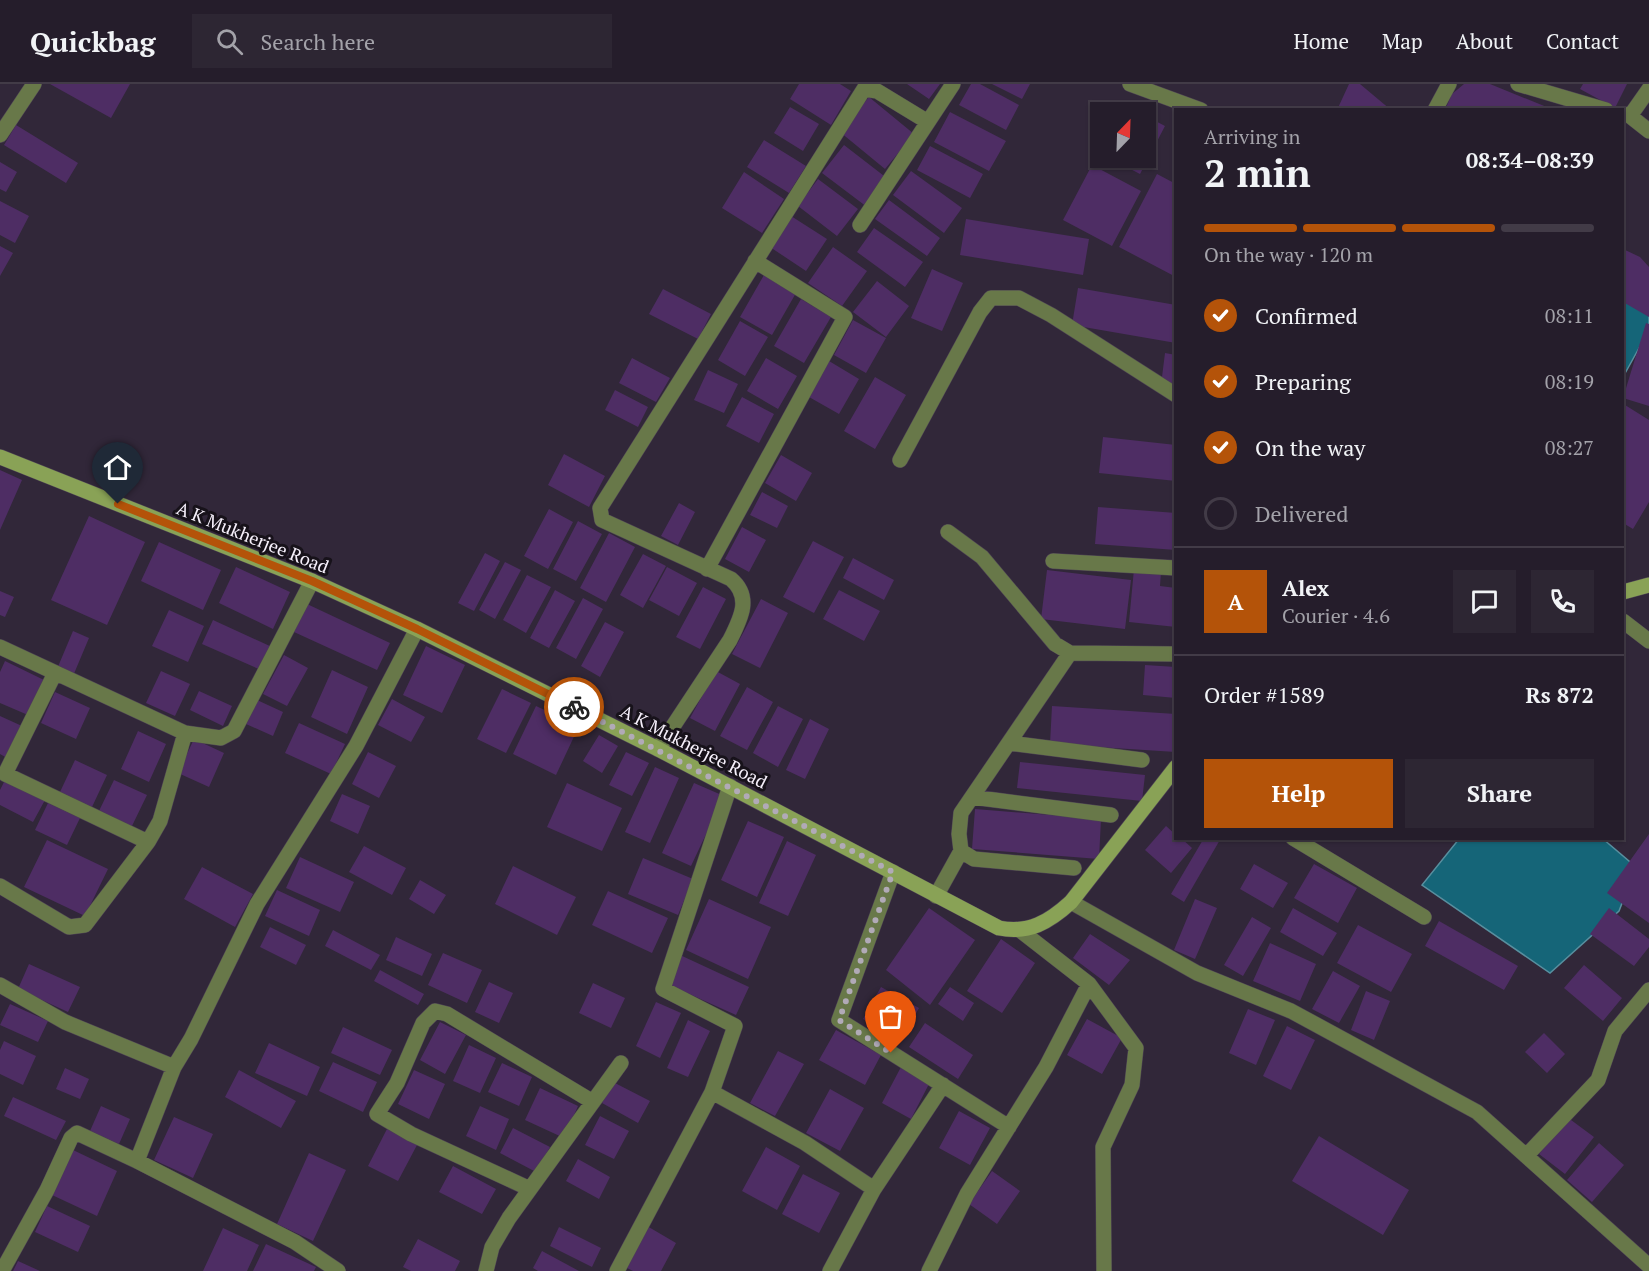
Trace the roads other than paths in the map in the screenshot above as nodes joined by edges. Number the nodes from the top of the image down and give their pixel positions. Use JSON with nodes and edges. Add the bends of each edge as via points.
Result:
{"nodes":[{"id":1,"x":34,"y":84,"type":"edge"},
{"id":2,"x":953,"y":84,"type":"edge"},
{"id":3,"x":1130,"y":84,"type":"edge"},
{"id":4,"x":1449,"y":84,"type":"edge"},
{"id":5,"x":1518,"y":84,"type":"edge"},
{"id":6,"x":1649,"y":89,"type":"edge"},
{"id":7,"x":1196,"y":108,"type":"edge"},
{"id":8,"x":1436,"y":108,"type":"edge"},
{"id":9,"x":1599,"y":108,"type":"edge"},
{"id":10,"x":1627,"y":115,"type":"edge"},
{"id":11,"x":928,"y":122,"type":"junction"},
{"id":12,"x":1649,"y":131,"type":"edge"},
{"id":13,"x":0,"y":135,"type":"edge"},
{"id":14,"x":860,"y":225,"type":"dead end"},
{"id":15,"x":755,"y":261,"type":"junction"},
{"id":16,"x":1174,"y":394,"type":"edge"},
{"id":17,"x":0,"y":457,"type":"edge"},
{"id":18,"x":900,"y":460,"type":"dead end"},
{"id":19,"x":948,"y":532,"type":"dead end"},
{"id":20,"x":1053,"y":561,"type":"dead end"},
{"id":21,"x":1174,"y":568,"type":"edge"},
{"id":22,"x":707,"y":569,"type":"junction"},
{"id":23,"x":312,"y":581,"type":"junction"},
{"id":24,"x":1649,"y":585,"type":"edge"},
{"id":25,"x":1624,"y":592,"type":"edge"},
{"id":26,"x":1624,"y":622,"type":"edge"},
{"id":27,"x":417,"y":629,"type":"junction"},
{"id":28,"x":1649,"y":640,"type":"edge"},
{"id":29,"x":0,"y":647,"type":"edge"},
{"id":30,"x":1070,"y":653,"type":"junction"},
{"id":31,"x":1174,"y":654,"type":"edge"},
{"id":32,"x":55,"y":673,"type":"junction"},
{"id":33,"x":184,"y":733,"type":"junction"},
{"id":34,"x":1009,"y":743,"type":"junction"},
{"id":35,"x":658,"y":749,"type":"junction"},
{"id":36,"x":1142,"y":760,"type":"dead end"},
{"id":37,"x":1174,"y":771,"type":"edge"},
{"id":38,"x":730,"y":786,"type":"junction"},
{"id":39,"x":972,"y":797,"type":"junction"},
{"id":40,"x":1111,"y":815,"type":"dead end"},
{"id":41,"x":1296,"y":840,"type":"edge"},
{"id":42,"x":148,"y":842,"type":"junction"},
{"id":43,"x":962,"y":851,"type":"junction"},
{"id":44,"x":1074,"y":868,"type":"dead end"},
{"id":45,"x":893,"y":872,"type":"junction"},
{"id":46,"x":0,"y":886,"type":"edge"},
{"id":47,"x":936,"y":896,"type":"junction"},
{"id":48,"x":1071,"y":902,"type":"junction"},
{"id":49,"x":1424,"y":917,"type":"dead end"},
{"id":50,"x":1021,"y":931,"type":"junction"},
{"id":51,"x":1089,"y":984,"type":"junction"},
{"id":52,"x":0,"y":985,"type":"edge"},
{"id":53,"x":1649,"y":990,"type":"edge"},
{"id":54,"x":621,"y":1063,"type":"dead end"},
{"id":55,"x":174,"y":1067,"type":"junction"},
{"id":56,"x":943,"y":1085,"type":"junction"},
{"id":57,"x":712,"y":1092,"type":"junction"},
{"id":58,"x":593,"y":1102,"type":"junction"},
{"id":59,"x":1009,"y":1127,"type":"junction"},
{"id":60,"x":1526,"y":1156,"type":"junction"},
{"id":61,"x":137,"y":1161,"type":"junction"},
{"id":62,"x":530,"y":1189,"type":"junction"},
{"id":63,"x":874,"y":1189,"type":"junction"},
{"id":64,"x":1649,"y":1266,"type":"edge"},
{"id":65,"x":2,"y":1271,"type":"edge"},
{"id":66,"x":338,"y":1271,"type":"edge"},
{"id":67,"x":486,"y":1271,"type":"edge"},
{"id":68,"x":617,"y":1271,"type":"edge"},
{"id":69,"x":830,"y":1271,"type":"edge"},
{"id":70,"x":930,"y":1271,"type":"edge"},
{"id":71,"x":1104,"y":1271,"type":"edge"}],
"edges":[{"from":1,"to":13,"type":"street"},
{"from":2,"to":11,"type":"street"},
{"from":3,"to":7,"type":"street"},
{"from":4,"to":8,"type":"street"},
{"from":5,"to":9,"type":"street"},
{"from":6,"to":10,"type":"street"},
{"from":10,"to":12,"type":"street"},
{"from":11,"to":14,"type":"street"},
{"from":11,"to":15,"type":"street","via":[[877,91],[864,89]]},
{"from":15,"to":22,"type":"street","via":[[845,317]]},
{"from":15,"to":22,"type":"street","via":[[600,508],[602,520]]},
{"from":16,"to":18,"type":"street","via":[[1020,298],[991,298]]},
{"from":17,"to":23,"type":"street","name":"A K Mukherjee Road"},
{"from":19,"to":30,"type":"street","via":[[982,557],[1054,644]]},
{"from":20,"to":21,"type":"street"},
{"from":22,"to":35,"type":"street","via":[[741,587],[744,600],[740,621]]},
{"from":23,"to":27,"type":"street","name":"A K Mukherjee Road"},
{"from":23,"to":33,"type":"street","via":[[234,731],[221,738]]},
{"from":24,"to":25,"type":"street"},
{"from":26,"to":28,"type":"street"},
{"from":27,"to":35,"type":"street","name":"A K Mukherjee Road"},
{"from":27,"to":55,"type":"street","via":[[356,746],[257,904]]},
{"from":29,"to":32,"type":"street"},
{"from":30,"to":31,"type":"street"},
{"from":30,"to":34,"type":"street"},
{"from":32,"to":33,"type":"street"},
{"from":32,"to":42,"type":"street","via":[[5,774]]},
{"from":33,"to":42,"type":"street","via":[[160,821]]},
{"from":34,"to":36,"type":"street"},
{"from":34,"to":39,"type":"street"},
{"from":35,"to":38,"type":"street","name":"A K Mukherjee Road"},
{"from":37,"to":48,"type":"street"},
{"from":38,"to":45,"type":"street","name":"A K Mukherjee Road"},
{"from":38,"to":57,"type":"street","via":[[663,989],[735,1026]]},
{"from":39,"to":40,"type":"street"},
{"from":39,"to":43,"type":"street","via":[[961,813]]},
{"from":41,"to":49,"type":"street"},
{"from":42,"to":46,"type":"street","via":[[85,925],[69,927]]},
{"from":43,"to":44,"type":"street","via":[[974,859]]},
{"from":43,"to":47,"type":"street"},
{"from":45,"to":47,"type":"street","name":"A K Mukherjee Road"},
{"from":45,"to":56,"type":"street","via":[[839,1020]]},
{"from":47,"to":50,"type":"street","name":"A K Mukherjee Road","via":[[986,924]]},
{"from":48,"to":50,"type":"street","via":[[1045,923]]},
{"from":48,"to":60,"type":"street","via":[[1197,973],[1291,1011],[1477,1112]]},
{"from":50,"to":51,"type":"street"},
{"from":51,"to":59,"type":"street","via":[[1068,1029]]},
{"from":51,"to":71,"type":"street","via":[[1136,1048],[1132,1084],[1103,1147]]},
{"from":52,"to":55,"type":"street","via":[[65,1022]]},
{"from":53,"to":60,"type":"street","via":[[1615,1031],[1598,1080]]},
{"from":54,"to":58,"type":"street"},
{"from":55,"to":61,"type":"street"},
{"from":56,"to":59,"type":"street"},
{"from":56,"to":63,"type":"street"},
{"from":57,"to":63,"type":"street","via":[[805,1143]]},
{"from":57,"to":68,"type":"street"},
{"from":58,"to":62,"type":"street"},
{"from":58,"to":62,"type":"street","via":[[447,1014],[435,1011],[423,1023],[397,1083],[377,1114]]},
{"from":59,"to":70,"type":"street","via":[[967,1194]]},
{"from":60,"to":64,"type":"street"},
{"from":61,"to":65,"type":"street","via":[[77,1133]]},
{"from":61,"to":66,"type":"street","via":[[295,1242]]},
{"from":62,"to":67,"type":"street","via":[[492,1247]]},
{"from":63,"to":69,"type":"street"}]}
